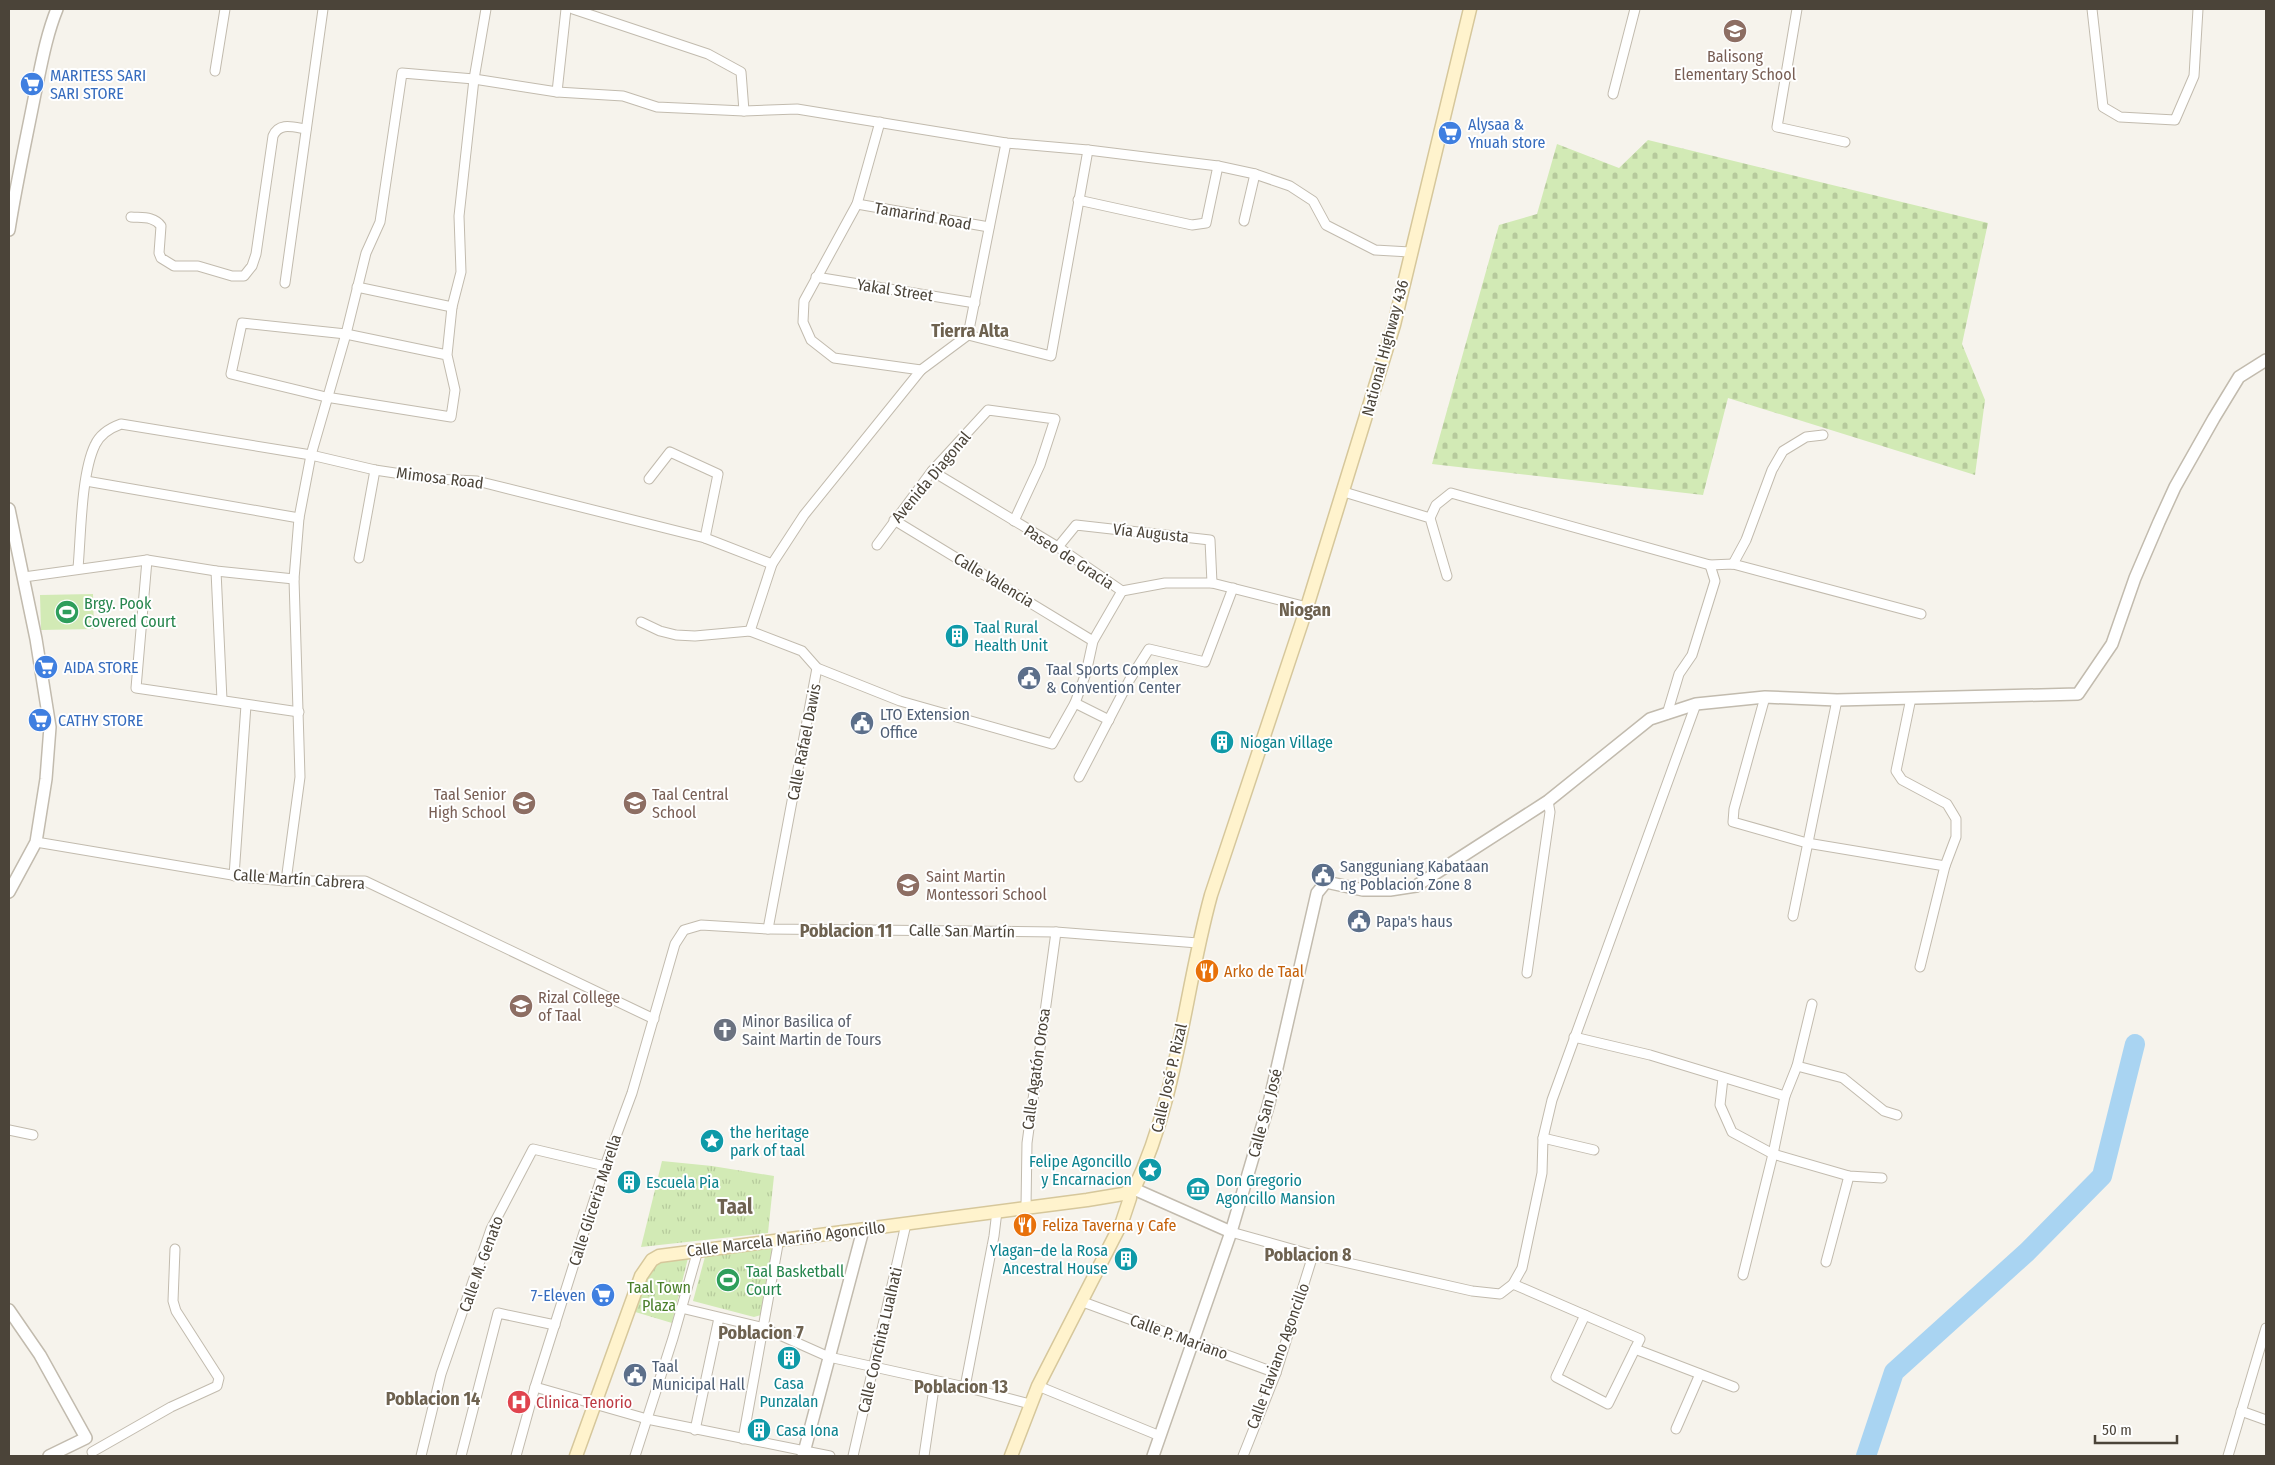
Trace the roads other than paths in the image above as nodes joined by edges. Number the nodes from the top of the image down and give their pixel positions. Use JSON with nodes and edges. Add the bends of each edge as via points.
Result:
{"nodes":[{"id":1,"x":57,"y":9,"type":"edge"},
{"id":2,"x":226,"y":9,"type":"edge"},
{"id":3,"x":324,"y":9,"type":"edge"},
{"id":4,"x":486,"y":9,"type":"edge"},
{"id":5,"x":566,"y":9,"type":"edge"},
{"id":6,"x":573,"y":9,"type":"edge"},
{"id":7,"x":1470,"y":9,"type":"edge"},
{"id":8,"x":1635,"y":9,"type":"edge"},
{"id":9,"x":1797,"y":9,"type":"edge"},
{"id":10,"x":2092,"y":9,"type":"edge"},
{"id":11,"x":2198,"y":9,"type":"edge"},
{"id":12,"x":215,"y":71,"type":"dead end"},
{"id":13,"x":474,"y":79,"type":"junction"},
{"id":14,"x":556,"y":92,"type":"junction"},
{"id":15,"x":1613,"y":94,"type":"dead end"},
{"id":16,"x":744,"y":111,"type":"junction"},
{"id":17,"x":880,"y":122,"type":"junction"},
{"id":18,"x":306,"y":129,"type":"junction"},
{"id":19,"x":1846,"y":142,"type":"dead end"},
{"id":20,"x":1006,"y":143,"type":"junction"},
{"id":21,"x":1088,"y":150,"type":"junction"},
{"id":22,"x":1218,"y":166,"type":"junction"},
{"id":23,"x":1254,"y":174,"type":"junction"},
{"id":24,"x":1078,"y":200,"type":"junction"},
{"id":25,"x":857,"y":204,"type":"junction"},
{"id":26,"x":131,"y":217,"type":"dead end"},
{"id":27,"x":1244,"y":221,"type":"dead end"},
{"id":28,"x":989,"y":227,"type":"junction"},
{"id":29,"x":9,"y":230,"type":"edge"},
{"id":30,"x":1410,"y":252,"type":"junction"},
{"id":31,"x":816,"y":277,"type":"junction"},
{"id":32,"x":285,"y":283,"type":"dead end"},
{"id":33,"x":357,"y":287,"type":"junction"},
{"id":34,"x":975,"y":303,"type":"junction"},
{"id":35,"x":452,"y":306,"type":"junction"},
{"id":36,"x":346,"y":334,"type":"junction"},
{"id":37,"x":968,"y":335,"type":"junction"},
{"id":38,"x":448,"y":355,"type":"junction"},
{"id":39,"x":2266,"y":360,"type":"edge"},
{"id":40,"x":921,"y":370,"type":"junction"},
{"id":41,"x":326,"y":397,"type":"junction"},
{"id":42,"x":1823,"y":436,"type":"dead end"},
{"id":43,"x":311,"y":455,"type":"junction"},
{"id":44,"x":375,"y":470,"type":"junction"},
{"id":45,"x":932,"y":471,"type":"junction"},
{"id":46,"x":649,"y":479,"type":"dead end"},
{"id":47,"x":86,"y":481,"type":"junction"},
{"id":48,"x":1344,"y":492,"type":"junction"},
{"id":49,"x":9,"y":509,"type":"edge"},
{"id":50,"x":299,"y":518,"type":"junction"},
{"id":51,"x":1430,"y":518,"type":"junction"},
{"id":52,"x":894,"y":520,"type":"junction"},
{"id":53,"x":1014,"y":521,"type":"junction"},
{"id":54,"x":705,"y":538,"type":"junction"},
{"id":55,"x":877,"y":546,"type":"dead end"},
{"id":56,"x":1058,"y":547,"type":"junction"},
{"id":57,"x":359,"y":558,"type":"dead end"},
{"id":58,"x":147,"y":560,"type":"junction"},
{"id":59,"x":772,"y":564,"type":"junction"},
{"id":60,"x":1734,"y":564,"type":"junction"},
{"id":61,"x":1710,"y":565,"type":"junction"},
{"id":62,"x":78,"y":568,"type":"junction"},
{"id":63,"x":216,"y":571,"type":"junction"},
{"id":64,"x":24,"y":576,"type":"junction"},
{"id":65,"x":1447,"y":576,"type":"dead end"},
{"id":66,"x":294,"y":579,"type":"junction"},
{"id":67,"x":1212,"y":583,"type":"junction"},
{"id":68,"x":1233,"y":588,"type":"junction"},
{"id":69,"x":1122,"y":591,"type":"junction"},
{"id":70,"x":1307,"y":607,"type":"junction"},
{"id":71,"x":1921,"y":614,"type":"dead end"},
{"id":72,"x":641,"y":622,"type":"dead end"},
{"id":73,"x":750,"y":632,"type":"junction"},
{"id":74,"x":1093,"y":641,"type":"junction"},
{"id":75,"x":817,"y":668,"type":"junction"},
{"id":76,"x":1283,"y":682,"type":"joint"},
{"id":77,"x":1765,"y":697,"type":"junction"},
{"id":78,"x":1911,"y":698,"type":"junction"},
{"id":79,"x":222,"y":700,"type":"junction"},
{"id":80,"x":1838,"y":700,"type":"junction"},
{"id":81,"x":1074,"y":703,"type":"junction"},
{"id":82,"x":1696,"y":704,"type":"junction"},
{"id":83,"x":246,"y":705,"type":"junction"},
{"id":84,"x":299,"y":712,"type":"junction"},
{"id":85,"x":1667,"y":714,"type":"junction"},
{"id":86,"x":1109,"y":720,"type":"junction"},
{"id":87,"x":1079,"y":777,"type":"dead end"},
{"id":88,"x":1548,"y":801,"type":"junction"},
{"id":89,"x":36,"y":842,"type":"junction"},
{"id":90,"x":1807,"y":843,"type":"junction"},
{"id":91,"x":1945,"y":866,"type":"junction"},
{"id":92,"x":234,"y":876,"type":"junction"},
{"id":93,"x":286,"y":881,"type":"junction"},
{"id":94,"x":9,"y":892,"type":"edge"},
{"id":95,"x":1794,"y":916,"type":"dead end"},
{"id":96,"x":768,"y":929,"type":"junction"},
{"id":97,"x":1056,"y":932,"type":"junction"},
{"id":98,"x":1198,"y":943,"type":"junction"},
{"id":99,"x":675,"y":944,"type":"joint"},
{"id":100,"x":1920,"y":967,"type":"dead end"},
{"id":101,"x":1528,"y":973,"type":"dead end"},
{"id":102,"x":1812,"y":1004,"type":"dead end"},
{"id":103,"x":654,"y":1019,"type":"junction"},
{"id":104,"x":1574,"y":1037,"type":"junction"},
{"id":105,"x":1797,"y":1066,"type":"junction"},
{"id":106,"x":1723,"y":1078,"type":"junction"},
{"id":107,"x":1785,"y":1096,"type":"junction"},
{"id":108,"x":1897,"y":1115,"type":"dead end"},
{"id":109,"x":9,"y":1130,"type":"edge"},
{"id":110,"x":33,"y":1135,"type":"dead end"},
{"id":111,"x":1543,"y":1138,"type":"junction"},
{"id":112,"x":1594,"y":1150,"type":"dead end"},
{"id":113,"x":1773,"y":1154,"type":"junction"},
{"id":114,"x":605,"y":1166,"type":"junction"},
{"id":115,"x":1849,"y":1176,"type":"junction"},
{"id":116,"x":1882,"y":1178,"type":"dead end"},
{"id":117,"x":1132,"y":1190,"type":"junction"},
{"id":118,"x":1026,"y":1206,"type":"junction"},
{"id":119,"x":997,"y":1211,"type":"junction"},
{"id":120,"x":906,"y":1224,"type":"junction"},
{"id":121,"x":863,"y":1230,"type":"junction"},
{"id":122,"x":1231,"y":1232,"type":"junction"},
{"id":123,"x":779,"y":1239,"type":"junction"},
{"id":124,"x":175,"y":1249,"type":"dead end"},
{"id":125,"x":698,"y":1250,"type":"junction"},
{"id":126,"x":1313,"y":1255,"type":"junction"},
{"id":127,"x":1826,"y":1262,"type":"dead end"},
{"id":128,"x":1743,"y":1275,"type":"dead end"},
{"id":129,"x":1514,"y":1284,"type":"junction"},
{"id":130,"x":1083,"y":1302,"type":"junction"},
{"id":131,"x":681,"y":1308,"type":"junction"},
{"id":132,"x":9,"y":1310,"type":"edge"},
{"id":133,"x":1585,"y":1315,"type":"junction"},
{"id":134,"x":719,"y":1318,"type":"junction"},
{"id":135,"x":555,"y":1325,"type":"junction"},
{"id":136,"x":764,"y":1328,"type":"junction"},
{"id":137,"x":2266,"y":1328,"type":"edge"},
{"id":138,"x":1194,"y":1341,"type":"junction"},
{"id":139,"x":1635,"y":1349,"type":"junction"},
{"id":140,"x":829,"y":1357,"type":"junction"},
{"id":141,"x":874,"y":1366,"type":"junction"},
{"id":142,"x":1276,"y":1373,"type":"junction"},
{"id":143,"x":1700,"y":1374,"type":"junction"},
{"id":144,"x":935,"y":1381,"type":"junction"},
{"id":145,"x":1038,"y":1386,"type":"junction"},
{"id":146,"x":535,"y":1387,"type":"junction"},
{"id":147,"x":965,"y":1387,"type":"junction"},
{"id":148,"x":1734,"y":1387,"type":"dead end"},
{"id":149,"x":1030,"y":1404,"type":"junction"},
{"id":150,"x":594,"y":1405,"type":"junction"},
{"id":151,"x":2241,"y":1411,"type":"junction"},
{"id":152,"x":646,"y":1420,"type":"junction"},
{"id":153,"x":2266,"y":1420,"type":"edge"},
{"id":154,"x":1676,"y":1429,"type":"dead end"},
{"id":155,"x":695,"y":1430,"type":"junction"},
{"id":156,"x":1160,"y":1436,"type":"junction"},
{"id":157,"x":86,"y":1438,"type":"junction"},
{"id":158,"x":744,"y":1439,"type":"junction"},
{"id":159,"x":93,"y":1454,"type":"edge"},
{"id":160,"x":803,"y":1454,"type":"edge"},
{"id":161,"x":49,"y":1456,"type":"edge"},
{"id":162,"x":421,"y":1456,"type":"edge"},
{"id":163,"x":461,"y":1456,"type":"edge"},
{"id":164,"x":516,"y":1456,"type":"edge"},
{"id":165,"x":576,"y":1456,"type":"edge"},
{"id":166,"x":635,"y":1456,"type":"edge"},
{"id":167,"x":830,"y":1456,"type":"edge"},
{"id":168,"x":853,"y":1456,"type":"edge"},
{"id":169,"x":924,"y":1456,"type":"edge"},
{"id":170,"x":1010,"y":1456,"type":"edge"},
{"id":171,"x":1154,"y":1456,"type":"edge"},
{"id":172,"x":1243,"y":1456,"type":"edge"},
{"id":173,"x":2228,"y":1456,"type":"edge"}],
"edges":[{"from":1,"to":29,"type":"street","via":[[40,72]]},
{"from":2,"to":12,"type":"street"},
{"from":3,"to":18,"type":"street"},
{"from":4,"to":13,"type":"street"},
{"from":5,"to":14,"type":"street"},
{"from":6,"to":16,"type":"street","via":[[708,54],[741,72]]},
{"from":7,"to":30,"type":"main road","name":"National Highway 436"},
{"from":8,"to":15,"type":"street"},
{"from":9,"to":19,"type":"street","via":[[1777,127]]},
{"from":10,"to":11,"type":"street","via":[[2103,107],[2120,117],[2175,120],[2194,76]]},
{"from":13,"to":14,"type":"street"},
{"from":13,"to":33,"type":"street","via":[[402,73],[380,222],[366,253]]},
{"from":13,"to":35,"type":"street","via":[[460,216],[461,272]]},
{"from":14,"to":16,"type":"street","via":[[623,96],[656,107]]},
{"from":16,"to":17,"type":"street","via":[[798,109]]},
{"from":17,"to":20,"type":"street"},
{"from":17,"to":25,"type":"street"},
{"from":18,"to":26,"type":"street","via":[[282,127],[273,136],[256,254],[244,276],[232,276],[198,266],[169,264],[159,253],[159,222]]},
{"from":18,"to":32,"type":"street"},
{"from":20,"to":21,"type":"street"},
{"from":20,"to":28,"type":"street"},
{"from":21,"to":22,"type":"street"},
{"from":21,"to":24,"type":"street"},
{"from":22,"to":23,"type":"street"},
{"from":22,"to":24,"type":"street","via":[[1206,223],[1192,225]]},
{"from":23,"to":27,"type":"street"},
{"from":23,"to":30,"type":"street","via":[[1290,186],[1313,201],[1326,225],[1375,250]]},
{"from":24,"to":37,"type":"street","via":[[1051,356]]},
{"from":25,"to":28,"type":"street","name":"Tamarind Road"},
{"from":25,"to":31,"type":"street"},
{"from":28,"to":34,"type":"street"},
{"from":30,"to":48,"type":"main road","name":"National Highway 436","via":[[1394,324]]},
{"from":31,"to":34,"type":"street","name":"Yakal Street"},
{"from":31,"to":40,"type":"street","via":[[804,301],[803,322],[811,340],[834,358]]},
{"from":33,"to":35,"type":"street"},
{"from":33,"to":36,"type":"street"},
{"from":34,"to":37,"type":"street"},
{"from":35,"to":38,"type":"street"},
{"from":36,"to":38,"type":"street"},
{"from":36,"to":41,"type":"street"},
{"from":36,"to":41,"type":"street","via":[[242,323],[230,374]]},
{"from":37,"to":40,"type":"street"},
{"from":38,"to":41,"type":"street","via":[[455,390],[452,417]]},
{"from":39,"to":78,"type":"street","via":[[2240,377],[2175,487],[2135,578],[2112,644],[2078,694]]},
{"from":40,"to":59,"type":"street","via":[[804,515]]},
{"from":41,"to":43,"type":"street"},
{"from":42,"to":60,"type":"street","via":[[1806,437],[1784,451],[1772,470]]},
{"from":43,"to":44,"type":"street","name":"Mimosa Road"},
{"from":43,"to":47,"type":"street","name":"Mimosa Road","via":[[121,424],[110,428],[95,446]]},
{"from":43,"to":50,"type":"street"},
{"from":44,"to":54,"type":"street","name":"Mimosa Road","via":[[476,481]]},
{"from":44,"to":57,"type":"street"},
{"from":45,"to":52,"type":"street","name":"Avenida Diagonal"},
{"from":45,"to":53,"type":"street","name":"Paseo de Gracia"},
{"from":45,"to":53,"type":"street","name":"Avenida Diagonal","via":[[988,410],[1055,418],[1040,465]]},
{"from":46,"to":54,"type":"street","via":[[670,452],[718,474]]},
{"from":47,"to":50,"type":"street"},
{"from":47,"to":62,"type":"street"},
{"from":48,"to":51,"type":"street"},
{"from":48,"to":70,"type":"main road","name":"National Highway 436"},
{"from":49,"to":64,"type":"street"},
{"from":50,"to":66,"type":"street"},
{"from":51,"to":61,"type":"street","via":[[1436,505],[1452,493]]},
{"from":51,"to":65,"type":"street"},
{"from":52,"to":55,"type":"street","name":"Avenida Diagonal"},
{"from":52,"to":74,"type":"street","name":"Calle Valencia"},
{"from":53,"to":56,"type":"street","name":"Paseo de Gracia"},
{"from":54,"to":59,"type":"street","name":"Mimosa Road"},
{"from":56,"to":67,"type":"street","name":"Vía Augusta","via":[[1076,525],[1210,540]]},
{"from":56,"to":69,"type":"street","name":"Paseo de Gracia"},
{"from":58,"to":62,"type":"street"},
{"from":58,"to":63,"type":"street"},
{"from":58,"to":79,"type":"street","via":[[136,688]]},
{"from":59,"to":73,"type":"street"},
{"from":60,"to":61,"type":"street"},
{"from":60,"to":71,"type":"street"},
{"from":61,"to":85,"type":"street","via":[[1715,581],[1692,655],[1679,674]]},
{"from":62,"to":64,"type":"street"},
{"from":63,"to":66,"type":"street"},
{"from":63,"to":79,"type":"street"},
{"from":64,"to":89,"type":"street","via":[[50,727]]},
{"from":66,"to":84,"type":"street"},
{"from":67,"to":68,"type":"street","name":"Paseo de Gracia"},
{"from":67,"to":69,"type":"street","name":"Paseo de Gracia","via":[[1166,583]]},
{"from":68,"to":70,"type":"street","name":"Paseo de Gracia"},
{"from":68,"to":86,"type":"street","via":[[1205,662],[1148,648]]},
{"from":69,"to":74,"type":"street","name":"Calle Rafael Dawis"},
{"from":70,"to":76,"type":"main road","name":"National Highway 436"},
{"from":72,"to":73,"type":"street","via":[[676,635]]},
{"from":73,"to":75,"type":"street","via":[[802,650]]},
{"from":74,"to":81,"type":"street","name":"Calle Rafael Dawis","via":[[1086,673]]},
{"from":75,"to":81,"type":"street","name":"Calle Rafael Dawis","via":[[900,701],[1052,744]]},
{"from":75,"to":96,"type":"street","name":"Calle Rafael Dawis"},
{"from":76,"to":98,"type":"main road","name":"Calle José P. Rizal","via":[[1224,851]]},
{"from":77,"to":80,"type":"street"},
{"from":77,"to":82,"type":"street"},
{"from":77,"to":90,"type":"street","via":[[1733,822]]},
{"from":78,"to":80,"type":"street"},
{"from":78,"to":91,"type":"street","via":[[1896,771],[1902,780],[1947,804],[1956,819],[1956,837]]},
{"from":79,"to":83,"type":"street"},
{"from":80,"to":90,"type":"street"},
{"from":81,"to":86,"type":"street"},
{"from":82,"to":85,"type":"street"},
{"from":82,"to":104,"type":"street"},
{"from":83,"to":84,"type":"street"},
{"from":83,"to":92,"type":"street"},
{"from":84,"to":93,"type":"street","via":[[300,777]]},
{"from":85,"to":88,"type":"street","via":[[1650,719]]},
{"from":86,"to":87,"type":"street"},
{"from":88,"to":101,"type":"street","via":[[1550,812]]},
{"from":88,"to":122,"type":"street","name":"Calle San José","via":[[1416,886],[1363,890],[1326,882],[1316,893],[1270,1102]]},
{"from":89,"to":92,"type":"street","name":"Calle Martín Cabrera"},
{"from":89,"to":94,"type":"street"},
{"from":90,"to":91,"type":"street"},
{"from":90,"to":95,"type":"street"},
{"from":91,"to":100,"type":"street"},
{"from":92,"to":93,"type":"street","name":"Calle Martín Cabrera"},
{"from":93,"to":103,"type":"street","name":"Calle Martín Cabrera","via":[[365,882]]},
{"from":96,"to":97,"type":"street","name":"Calle San Martín"},
{"from":96,"to":99,"type":"street","name":"Calle San Martín","via":[[701,925],[684,930]]},
{"from":97,"to":98,"type":"street","name":"Calle San Martín"},
{"from":97,"to":118,"type":"street","name":"Calle Agatón Orosa","via":[[1027,1143]]},
{"from":98,"to":117,"type":"main road","name":"Calle José P. Rizal","via":[[1164,1105],[1152,1148]]},
{"from":99,"to":103,"type":"street","name":"Calle Gliceria Marella"},
{"from":102,"to":105,"type":"street"},
{"from":103,"to":114,"type":"street","name":"Calle Gliceria Marella","via":[[632,1093]]},
{"from":104,"to":106,"type":"street","via":[[1650,1055]]},
{"from":104,"to":111,"type":"street","via":[[1552,1100]]},
{"from":105,"to":107,"type":"street"},
{"from":105,"to":108,"type":"street","via":[[1843,1078],[1884,1112]]},
{"from":106,"to":107,"type":"street"},
{"from":106,"to":113,"type":"street","via":[[1720,1105],[1732,1132]]},
{"from":107,"to":113,"type":"street"},
{"from":109,"to":110,"type":"street"},
{"from":111,"to":112,"type":"street"},
{"from":111,"to":129,"type":"street","via":[[1542,1173],[1528,1246]]},
{"from":113,"to":115,"type":"street"},
{"from":113,"to":128,"type":"street"},
{"from":114,"to":135,"type":"street","name":"Calle Gliceria Marella"},
{"from":114,"to":162,"type":"street","name":"Calle M. Genato","via":[[533,1149],[491,1229],[441,1374]]},
{"from":115,"to":116,"type":"street"},
{"from":115,"to":127,"type":"street"},
{"from":117,"to":118,"type":"main road","name":"Calle Marcela Mariño Agoncillo","via":[[1087,1200]]},
{"from":117,"to":122,"type":"street"},
{"from":117,"to":130,"type":"main road","name":"Calle José P. Rizal","via":[[1122,1222]]},
{"from":118,"to":119,"type":"main road","name":"Calle Marcela Mariño Agoncillo"},
{"from":119,"to":120,"type":"main road","name":"Calle Marcela Mariño Agoncillo"},
{"from":119,"to":147,"type":"street"},
{"from":120,"to":121,"type":"main road","name":"Calle Marcela Mariño Agoncillo"},
{"from":120,"to":141,"type":"street","name":"Calle Conchita Lualhati"},
{"from":121,"to":123,"type":"main road","name":"Calle Marcela Mariño Agoncillo"},
{"from":121,"to":140,"type":"street"},
{"from":122,"to":126,"type":"street"},
{"from":122,"to":138,"type":"street","name":"Calle San José"},
{"from":123,"to":125,"type":"main road","name":"Calle Marcela Mariño Agoncillo"},
{"from":123,"to":136,"type":"street"},
{"from":124,"to":159,"type":"street","via":[[173,1301],[176,1311],[219,1378],[216,1386],[171,1407]]},
{"from":125,"to":131,"type":"street"},
{"from":125,"to":150,"type":"main road","name":"Calle Marcela Mariño Agoncillo","via":[[658,1256],[646,1267]]},
{"from":126,"to":129,"type":"street","via":[[1472,1291],[1500,1294]]},
{"from":126,"to":142,"type":"street","name":"Calle Flaviano Agoncillo"},
{"from":129,"to":133,"type":"street"},
{"from":130,"to":138,"type":"street","name":"Calle P. Mariano"},
{"from":130,"to":145,"type":"main road","name":"Calle José P. Rizal"},
{"from":131,"to":134,"type":"street"},
{"from":131,"to":152,"type":"street"},
{"from":132,"to":157,"type":"street","via":[[40,1354]]},
{"from":133,"to":139,"type":"street","via":[[1640,1339]]},
{"from":133,"to":139,"type":"street","via":[[1556,1378],[1608,1404]]},
{"from":134,"to":136,"type":"street"},
{"from":134,"to":155,"type":"street"},
{"from":135,"to":146,"type":"street","name":"Calle Gliceria Marella"},
{"from":135,"to":163,"type":"street","via":[[498,1313]]},
{"from":136,"to":140,"type":"street"},
{"from":136,"to":158,"type":"street"},
{"from":137,"to":151,"type":"street"},
{"from":138,"to":142,"type":"street","name":"Calle P. Mariano"},
{"from":138,"to":156,"type":"street","name":"Calle San José"},
{"from":139,"to":143,"type":"street"},
{"from":140,"to":141,"type":"street"},
{"from":140,"to":160,"type":"street"},
{"from":141,"to":144,"type":"street"},
{"from":141,"to":168,"type":"street","name":"Calle Conchita Lualhati"},
{"from":142,"to":172,"type":"street","name":"Calle Flaviano Agoncillo"},
{"from":143,"to":148,"type":"street"},
{"from":143,"to":154,"type":"street"},
{"from":144,"to":147,"type":"street"},
{"from":144,"to":169,"type":"street"},
{"from":145,"to":149,"type":"main road","name":"Calle José P. Rizal"},
{"from":145,"to":156,"type":"street"},
{"from":146,"to":150,"type":"street"},
{"from":146,"to":164,"type":"street","name":"Calle Gliceria Marella"},
{"from":147,"to":149,"type":"street"},
{"from":149,"to":170,"type":"main road","name":"Calle José P. Rizal"},
{"from":150,"to":152,"type":"street"},
{"from":150,"to":165,"type":"main road","name":"Calle Marcela Mariño Agoncillo"},
{"from":151,"to":153,"type":"street"},
{"from":151,"to":173,"type":"street"},
{"from":152,"to":155,"type":"street"},
{"from":152,"to":166,"type":"street"},
{"from":155,"to":158,"type":"street"},
{"from":156,"to":171,"type":"street","name":"Calle San José"},
{"from":157,"to":159,"type":"street"},
{"from":157,"to":161,"type":"street"},
{"from":158,"to":160,"type":"street"},
{"from":160,"to":167,"type":"street"}]}
